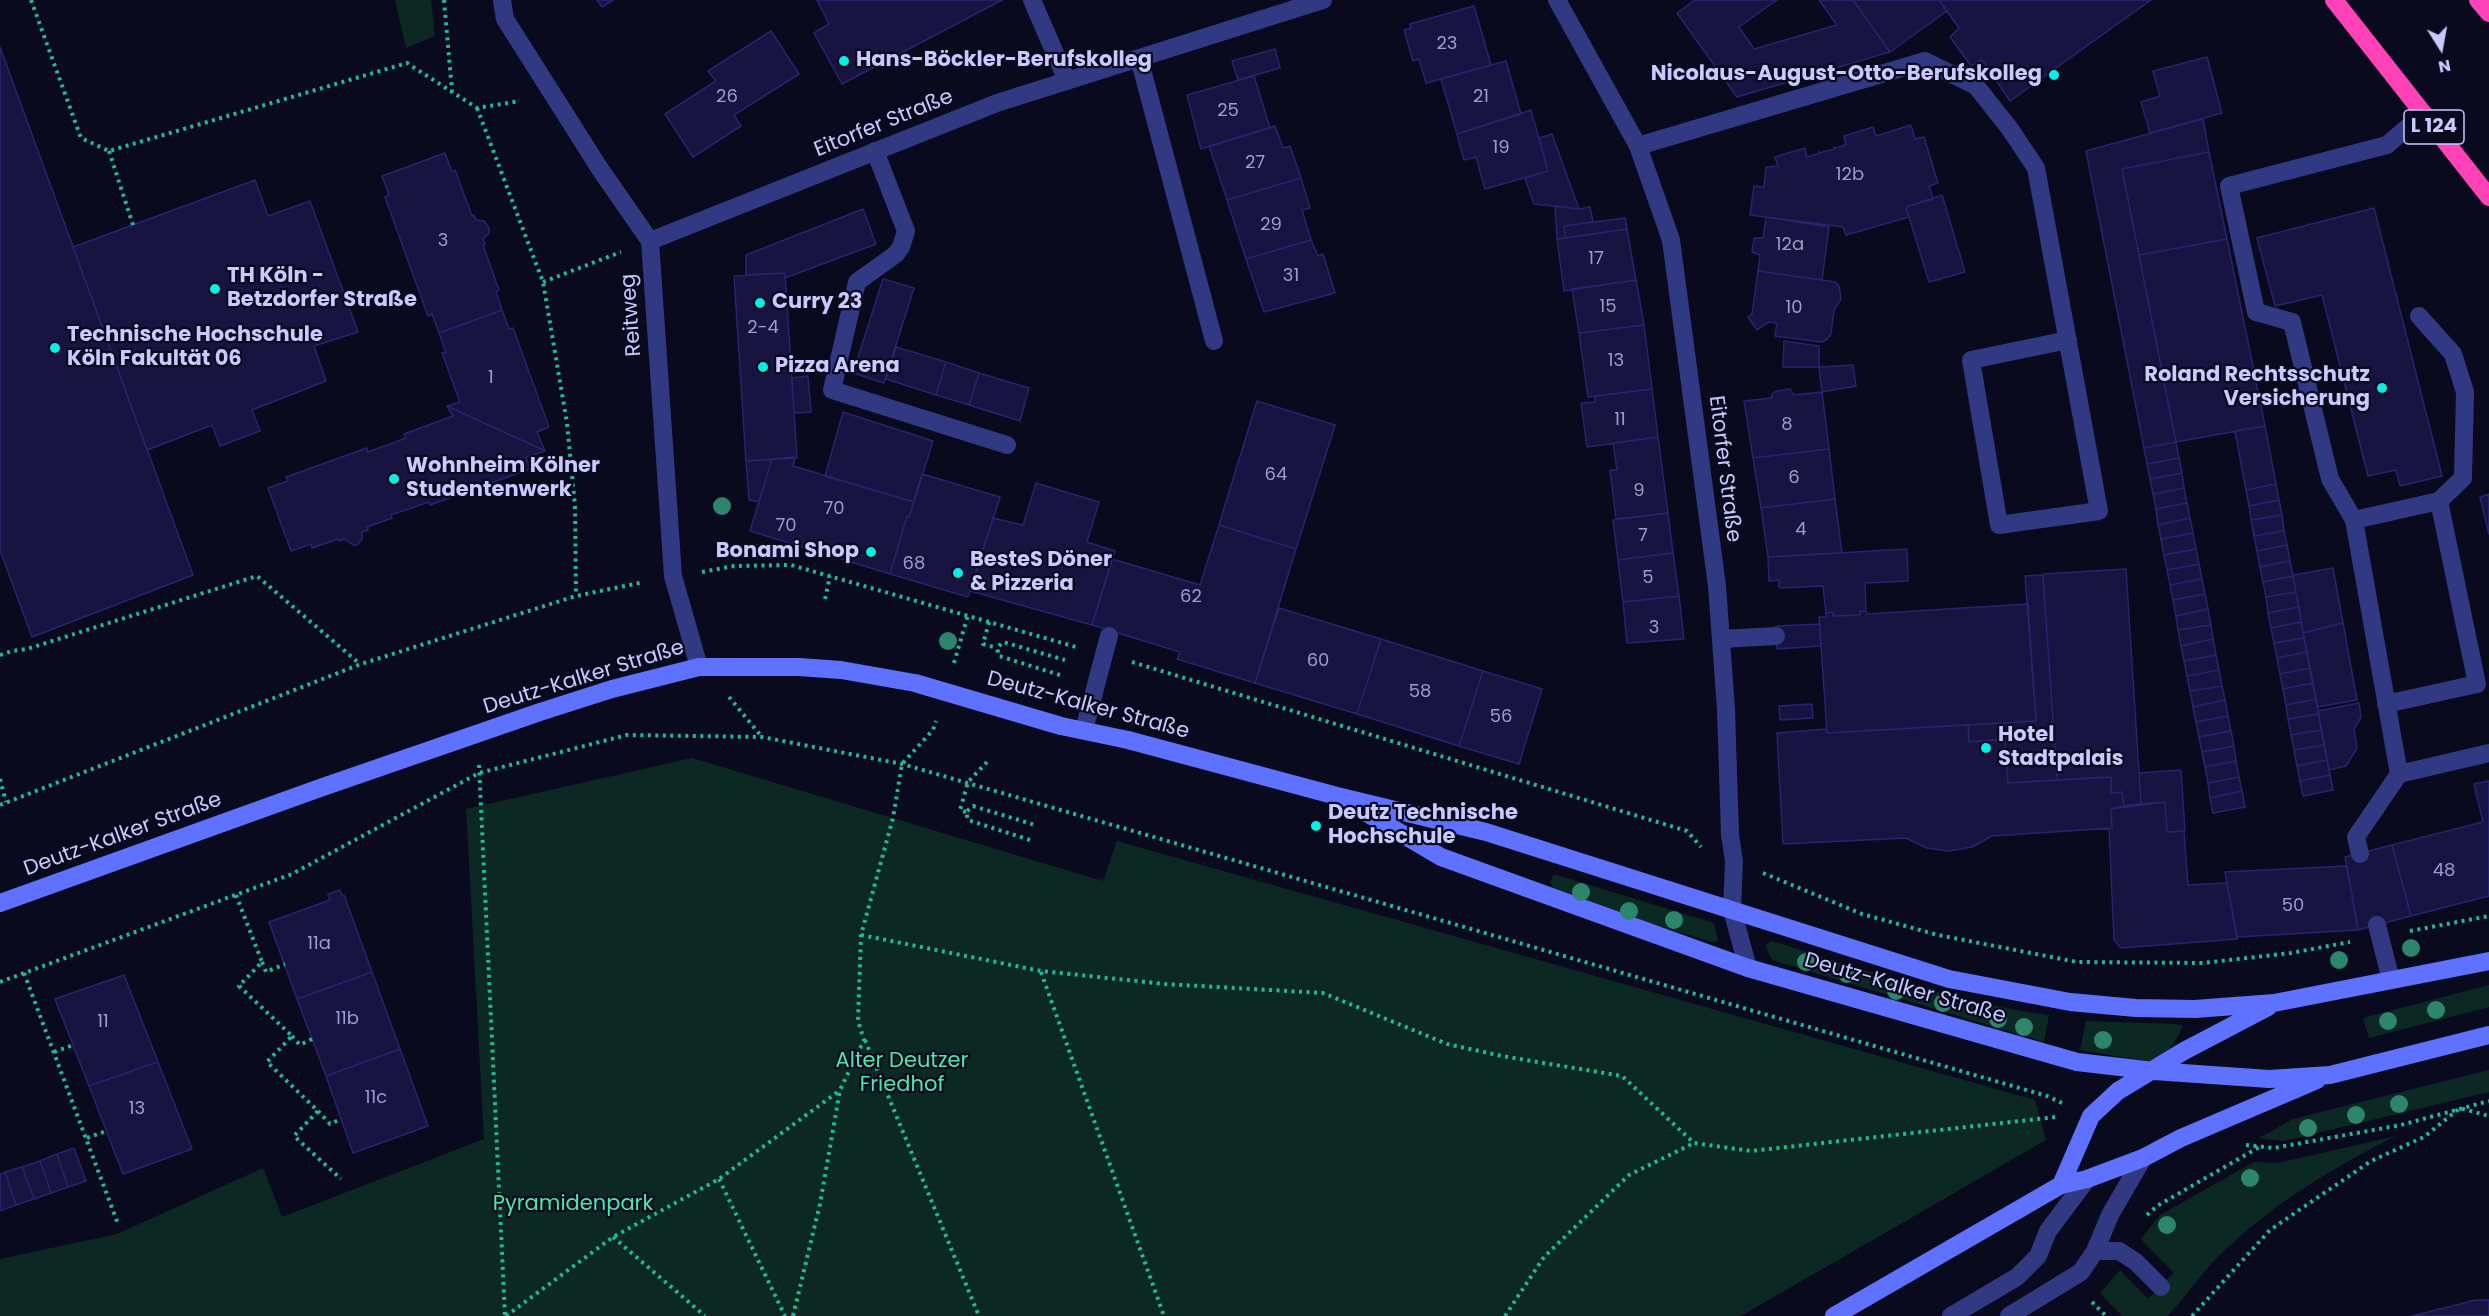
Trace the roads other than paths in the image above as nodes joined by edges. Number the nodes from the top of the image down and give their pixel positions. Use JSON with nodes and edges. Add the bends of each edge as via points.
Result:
{"nodes":[{"id":1,"x":502,"y":0,"type":"edge"},
{"id":2,"x":1032,"y":0,"type":"edge"},
{"id":3,"x":1323,"y":0,"type":"edge"},
{"id":4,"x":1557,"y":0,"type":"edge"},
{"id":5,"x":2334,"y":0,"type":"edge"},
{"id":6,"x":2478,"y":0,"type":"edge"},
{"id":7,"x":2489,"y":13,"type":"edge"},
{"id":8,"x":1139,"y":58,"type":"junction"},
{"id":9,"x":1066,"y":81,"type":"junction"},
{"id":10,"x":2423,"y":114,"type":"junction"},
{"id":11,"x":1638,"y":146,"type":"junction"},
{"id":12,"x":875,"y":151,"type":"junction"},
{"id":13,"x":2489,"y":197,"type":"edge"},
{"id":14,"x":650,"y":241,"type":"junction"},
{"id":15,"x":2419,"y":316,"type":"dead end"},
{"id":16,"x":2068,"y":340,"type":"junction"},
{"id":17,"x":1214,"y":341,"type":"dead end"},
{"id":18,"x":1007,"y":445,"type":"dead end"},
{"id":19,"x":2439,"y":501,"type":"junction"},
{"id":20,"x":2354,"y":520,"type":"junction"},
{"id":21,"x":1109,"y":636,"type":"dead end"},
{"id":22,"x":1776,"y":636,"type":"dead end"},
{"id":23,"x":1721,"y":639,"type":"junction"},
{"id":24,"x":699,"y":667,"type":"junction"},
{"id":25,"x":2386,"y":704,"type":"junction"},
{"id":26,"x":1084,"y":730,"type":"junction"},
{"id":27,"x":2489,"y":753,"type":"edge"},
{"id":28,"x":2399,"y":774,"type":"junction"},
{"id":29,"x":1338,"y":796,"type":"junction"},
{"id":30,"x":2360,"y":854,"type":"dead end"},
{"id":31,"x":0,"y":903,"type":"edge"},
{"id":32,"x":1732,"y":910,"type":"junction"},
{"id":33,"x":2379,"y":931,"type":"road end"},
{"id":34,"x":2489,"y":961,"type":"edge"},
{"id":35,"x":1748,"y":968,"type":"junction"},
{"id":36,"x":2391,"y":980,"type":"junction"},
{"id":37,"x":2274,"y":1003,"type":"junction"},
{"id":38,"x":2489,"y":1035,"type":"edge"},
{"id":39,"x":2154,"y":1071,"type":"junction"},
{"id":40,"x":2330,"y":1075,"type":"junction"},
{"id":41,"x":2143,"y":1158,"type":"junction"},
{"id":42,"x":2087,"y":1179,"type":"junction"},
{"id":43,"x":2061,"y":1185,"type":"junction"},
{"id":44,"x":2095,"y":1251,"type":"junction"},
{"id":45,"x":2161,"y":1287,"type":"dead end"},
{"id":46,"x":1834,"y":1316,"type":"edge"},
{"id":47,"x":1951,"y":1316,"type":"edge"},
{"id":48,"x":2009,"y":1316,"type":"edge"}],
"edges":[{"from":1,"to":14,"type":"street","via":[[505,19]]},
{"from":2,"to":9,"type":"street"},
{"from":3,"to":8,"type":"street","name":"Eitorfer Straße"},
{"from":4,"to":11,"type":"street","name":"Eitorfer Straße"},
{"from":5,"to":10,"type":"highway","number":"L 124"},
{"from":6,"to":7,"type":"highway"},
{"from":8,"to":9,"type":"street","name":"Eitorfer Straße"},
{"from":8,"to":17,"type":"street"},
{"from":9,"to":12,"type":"street","name":"Eitorfer Straße","via":[[997,103]]},
{"from":10,"to":13,"type":"highway","number":"L 124"},
{"from":10,"to":20,"type":"street","via":[[2387,145],[2229,186],[2256,312],[2292,322],[2330,479]]},
{"from":11,"to":16,"type":"street","via":[[1925,61],[1976,86],[2036,168]]},
{"from":11,"to":23,"type":"street","name":"Eitorfer Straße","via":[[1671,240]]},
{"from":12,"to":14,"type":"street","name":"Eitorfer Straße"},
{"from":12,"to":18,"type":"street","via":[[906,231],[896,254],[857,282],[832,390]]},
{"from":14,"to":24,"type":"street","name":"Reitweg","via":[[673,576]]},
{"from":15,"to":19,"type":"street","via":[[2453,354],[2465,392],[2463,478]]},
{"from":16,"to":16,"type":"street","via":[[2099,511],[1999,525],[1971,360]]},
{"from":19,"to":20,"type":"street"},
{"from":19,"to":25,"type":"street","via":[[2477,684]]},
{"from":20,"to":25,"type":"street"},
{"from":21,"to":26,"type":"street"},
{"from":22,"to":23,"type":"street"},
{"from":23,"to":32,"type":"street","name":"Eitorfer Straße","via":[[1734,861]]},
{"from":24,"to":26,"type":"main road","name":"Deutz-Kalker Straße","via":[[841,670],[915,683]]},
{"from":24,"to":31,"type":"main road","name":"Deutz-Kalker Straße","via":[[612,689]]},
{"from":25,"to":28,"type":"street"},
{"from":26,"to":29,"type":"main road","name":"Deutz-Kalker Straße"},
{"from":27,"to":28,"type":"street"},
{"from":28,"to":30,"type":"street","via":[[2356,837]]},
{"from":29,"to":32,"type":"main road","name":"Deutz-Kalker Straße","via":[[1486,832]]},
{"from":29,"to":35,"type":"main road","name":"Deutz-Kalker Straße","via":[[1441,857]]},
{"from":32,"to":35,"type":"street","name":"Eitorfer Straße"},
{"from":32,"to":37,"type":"main road","name":"Deutz-Kalker Straße","via":[[1948,979],[2070,1002],[2194,1009]]},
{"from":33,"to":36,"type":"street"},
{"from":34,"to":36,"type":"main road","name":"Deutz-Kalker Straße"},
{"from":35,"to":39,"type":"main road","name":"Deutz-Kalker Straße","via":[[2077,1062]]},
{"from":36,"to":37,"type":"main road","name":"Deutz-Kalker Straße"},
{"from":37,"to":39,"type":"main road"},
{"from":38,"to":40,"type":"main road","name":"Deutz-Kalker Straße"},
{"from":39,"to":40,"type":"main road","name":"Deutz-Kalker Straße","via":[[2270,1079]]},
{"from":39,"to":43,"type":"main road","via":[[2118,1091],[2091,1116]]},
{"from":40,"to":41,"type":"main road"},
{"from":41,"to":42,"type":"main road"},
{"from":41,"to":44,"type":"street","via":[[2110,1215]]},
{"from":42,"to":43,"type":"main road"},
{"from":42,"to":47,"type":"street","via":[[2048,1231],[2038,1256],[2017,1277]]},
{"from":43,"to":46,"type":"main road"},
{"from":44,"to":45,"type":"street","via":[[2119,1251]]},
{"from":44,"to":48,"type":"street","via":[[2080,1272]]}]}
